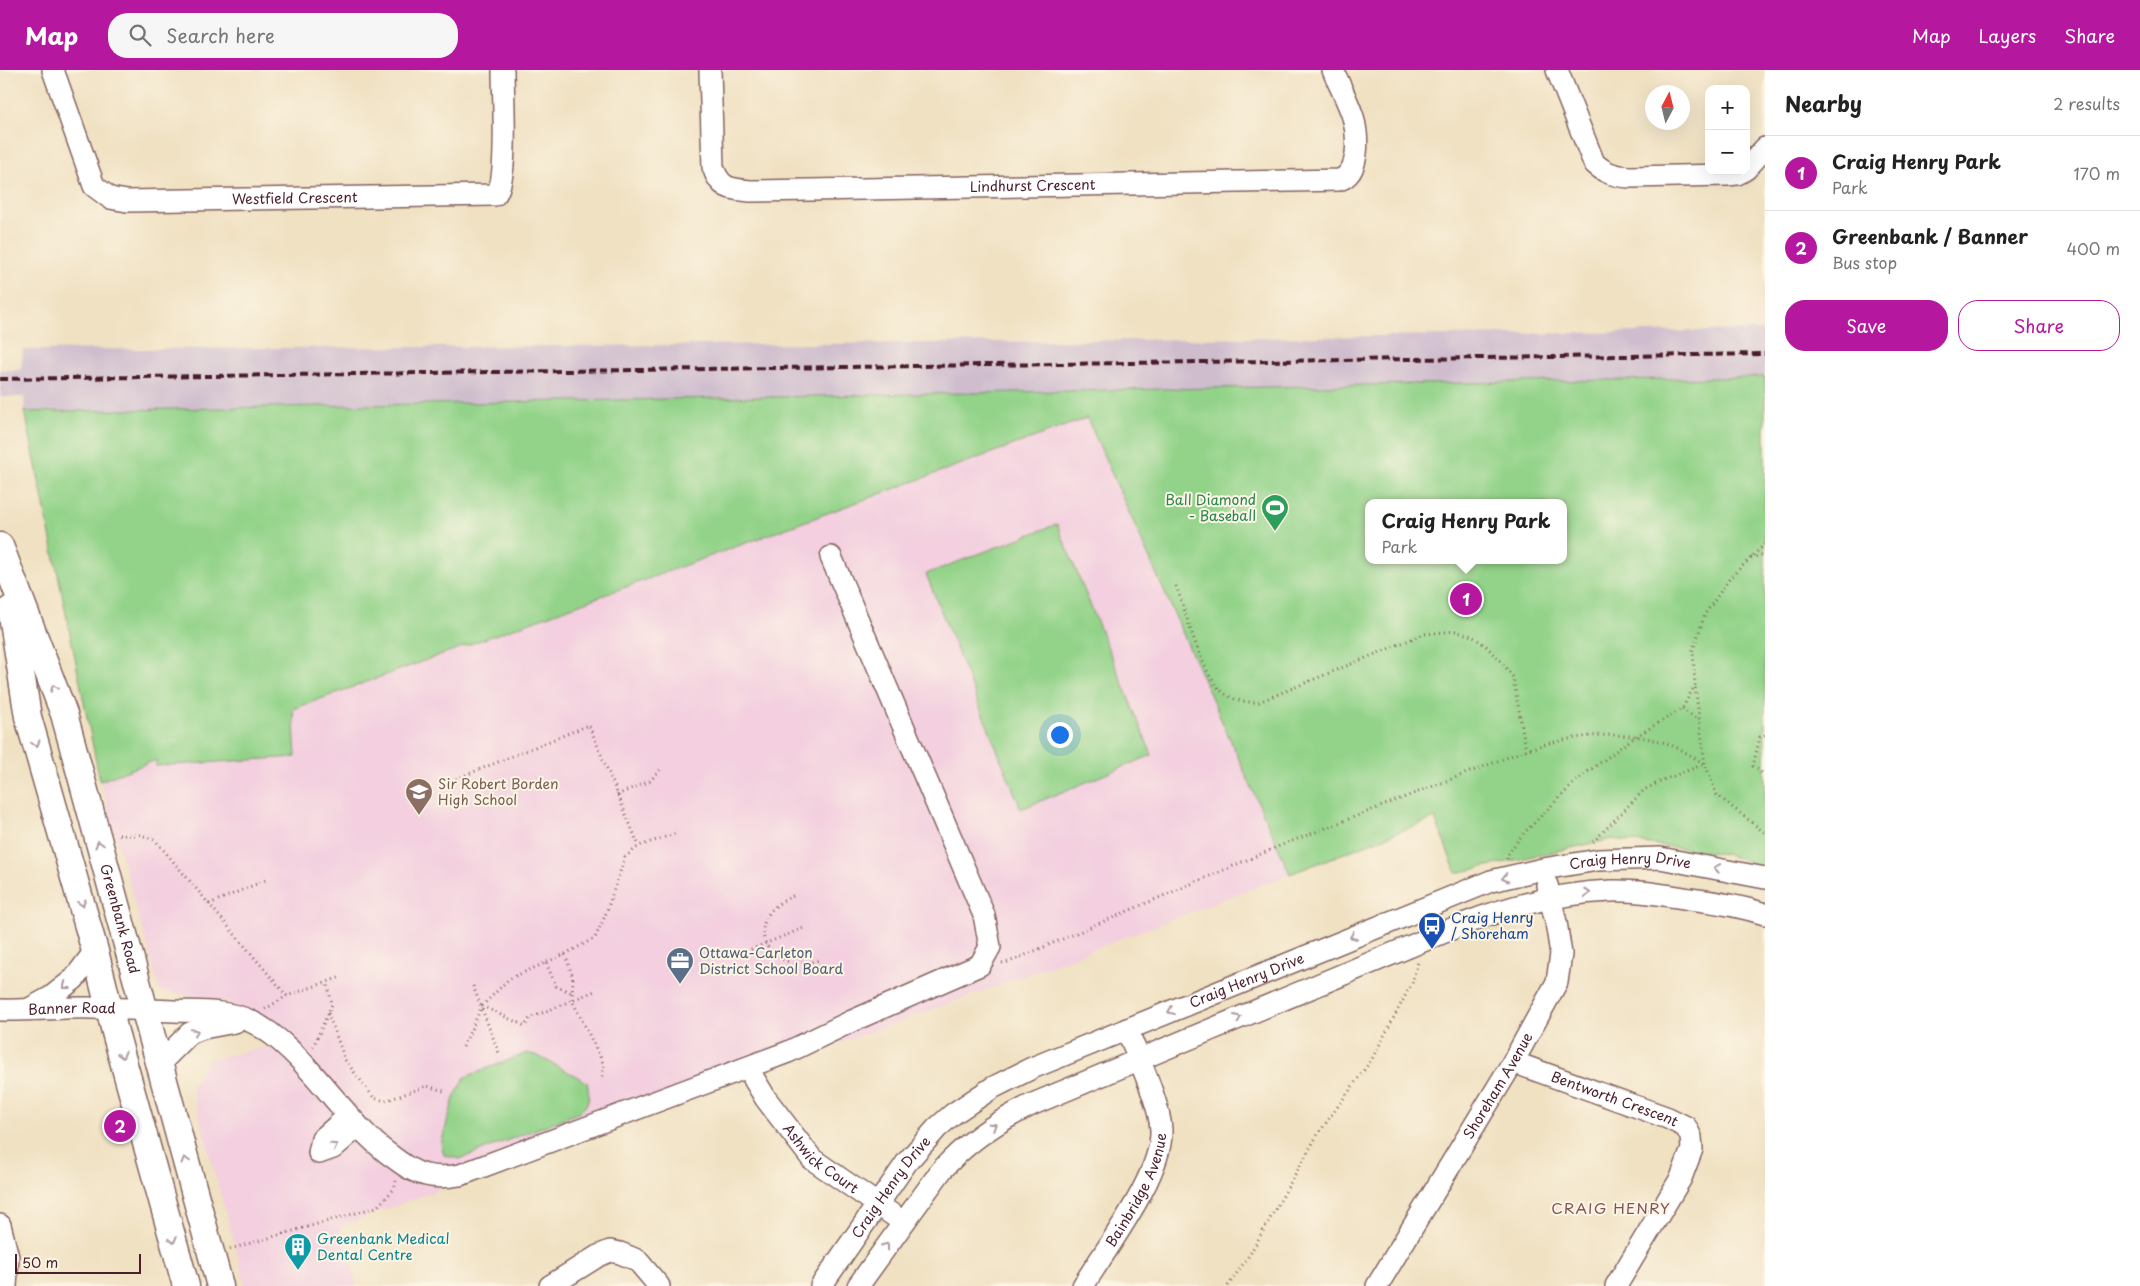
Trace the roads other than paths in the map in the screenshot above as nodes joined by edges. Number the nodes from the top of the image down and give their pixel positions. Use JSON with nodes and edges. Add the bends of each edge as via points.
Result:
{"nodes":[{"id":1,"x":53,"y":70,"type":"edge"},
{"id":2,"x":503,"y":70,"type":"edge"},
{"id":3,"x":710,"y":70,"type":"edge"},
{"id":4,"x":1333,"y":70,"type":"edge"},
{"id":5,"x":1557,"y":70,"type":"edge"},
{"id":6,"x":1765,"y":148,"type":"edge"},
{"id":7,"x":1750,"y":165,"type":"edge"},
{"id":8,"x":1727,"y":175,"type":"edge"},
{"id":9,"x":2,"y":552,"type":"edge"},
{"id":10,"x":831,"y":557,"type":"dead end"},
{"id":11,"x":1543,"y":869,"type":"junction"},
{"id":12,"x":1765,"y":878,"type":"edge"},
{"id":13,"x":1550,"y":898,"type":"junction"},
{"id":14,"x":1765,"y":914,"type":"edge"},
{"id":15,"x":95,"y":951,"type":"junction"},
{"id":16,"x":109,"y":1008,"type":"junction"},
{"id":17,"x":0,"y":1010,"type":"edge"},
{"id":18,"x":144,"y":1010,"type":"junction"},
{"id":19,"x":26,"y":1011,"type":"junction"},
{"id":20,"x":248,"y":1020,"type":"junction"},
{"id":21,"x":1127,"y":1029,"type":"junction"},
{"id":22,"x":1138,"y":1059,"type":"junction"},
{"id":23,"x":1513,"y":1062,"type":"junction"},
{"id":24,"x":159,"y":1064,"type":"junction"},
{"id":25,"x":754,"y":1078,"type":"dead end"},
{"id":26,"x":878,"y":1205,"type":"junction"},
{"id":27,"x":903,"y":1222,"type":"junction"},
{"id":28,"x":0,"y":1225,"type":"edge"},
{"id":29,"x":6,"y":1286,"type":"edge"},
{"id":30,"x":186,"y":1286,"type":"edge"},
{"id":31,"x":220,"y":1286,"type":"edge"},
{"id":32,"x":550,"y":1286,"type":"edge"},
{"id":33,"x":659,"y":1286,"type":"edge"},
{"id":34,"x":821,"y":1286,"type":"edge"},
{"id":35,"x":858,"y":1286,"type":"edge"},
{"id":36,"x":1083,"y":1286,"type":"edge"},
{"id":37,"x":1377,"y":1286,"type":"edge"},
{"id":38,"x":1616,"y":1286,"type":"edge"}],
"edges":[{"from":1,"to":2,"type":"street","name":"Westfield Crescent","via":[[94,186],[110,198],[127,201],[495,196],[503,173]]},
{"from":3,"to":4,"type":"street","name":"Lindhurst Crescent","via":[[713,167],[717,179],[723,185],[751,191],[1339,180],[1350,174],[1354,166],[1356,138],[1353,118]]},
{"from":5,"to":8,"type":"street","via":[[1594,162],[1604,171],[1630,177]]},
{"from":6,"to":7,"type":"street"},
{"from":9,"to":15,"type":"main road","name":"Greenbank Road","one_way":true,"via":[[28,717]]},
{"from":18,"to":9,"type":"main road","name":"Greenbank Road","one_way":true,"via":[[64,714]]},
{"from":10,"to":20,"type":"street","name":"Banner Road","via":[[984,915],[990,947],[980,965],[788,1052],[460,1175],[440,1177],[424,1175],[406,1167],[376,1145],[304,1065],[278,1040]]},
{"from":12,"to":11,"type":"street","name":"Craig Henry Drive","one_way":true,"via":[[1660,858],[1598,860]]},
{"from":11,"to":13,"type":"street","name":"Shoreham Avenue"},
{"from":11,"to":21,"type":"street","name":"Craig Henry Drive","one_way":true,"via":[[1468,889]]},
{"from":13,"to":14,"type":"street","name":"Craig Henry Drive","one_way":true,"via":[[1611,891],[1654,893],[1739,906]]},
{"from":22,"to":13,"type":"street","name":"Craig Henry Drive","one_way":true,"via":[[1499,910]]},
{"from":13,"to":23,"type":"street","name":"Shoreham Avenue","via":[[1561,954],[1558,982]]},
{"from":15,"to":16,"type":"main road","name":"Greenbank Road"},
{"from":15,"to":19,"type":"street","one_way":true,"via":[[74,980]]},
{"from":16,"to":18,"type":"street","name":"Banner Road"},
{"from":16,"to":19,"type":"street","name":"Banner Road"},
{"from":16,"to":30,"type":"main road","name":"Greenbank Road","one_way":true},
{"from":17,"to":19,"type":"street","name":"Banner Road"},
{"from":18,"to":20,"type":"street","name":"Banner Road","via":[[217,1012]]},
{"from":18,"to":24,"type":"main road","name":"Greenbank Road"},
{"from":24,"to":20,"type":"street","one_way":true,"via":[[190,1033]]},
{"from":21,"to":22,"type":"street","name":"Bainbridge Avenue"},
{"from":21,"to":26,"type":"street","name":"Craig Henry Drive","via":[[1018,1075],[953,1114],[912,1156]]},
{"from":27,"to":22,"type":"street","name":"Craig Henry Drive","one_way":true,"via":[[956,1154],[991,1126],[1032,1104]]},
{"from":22,"to":36,"type":"street","name":"Bainbridge Avenue","via":[[1160,1116],[1158,1158],[1143,1189]]},
{"from":23,"to":37,"type":"street","name":"Shoreham Avenue"},
{"from":23,"to":38,"type":"street","name":"Bentworth Crescent","via":[[1668,1118],[1690,1133],[1692,1149],[1681,1178]]},
{"from":31,"to":24,"type":"main road","name":"Greenbank Road","one_way":true},
{"from":25,"to":26,"type":"street","name":"Ashwick Court","via":[[812,1159]]},
{"from":26,"to":27,"type":"street","name":"Ashwick Court"},
{"from":26,"to":34,"type":"street","name":"Craig Henry Drive"},
{"from":35,"to":27,"type":"street","name":"Craig Henry Drive","one_way":true},
{"from":28,"to":29,"type":"street","via":[[8,1257]]},
{"from":32,"to":33,"type":"street","via":[[610,1251],[637,1260]]}]}
